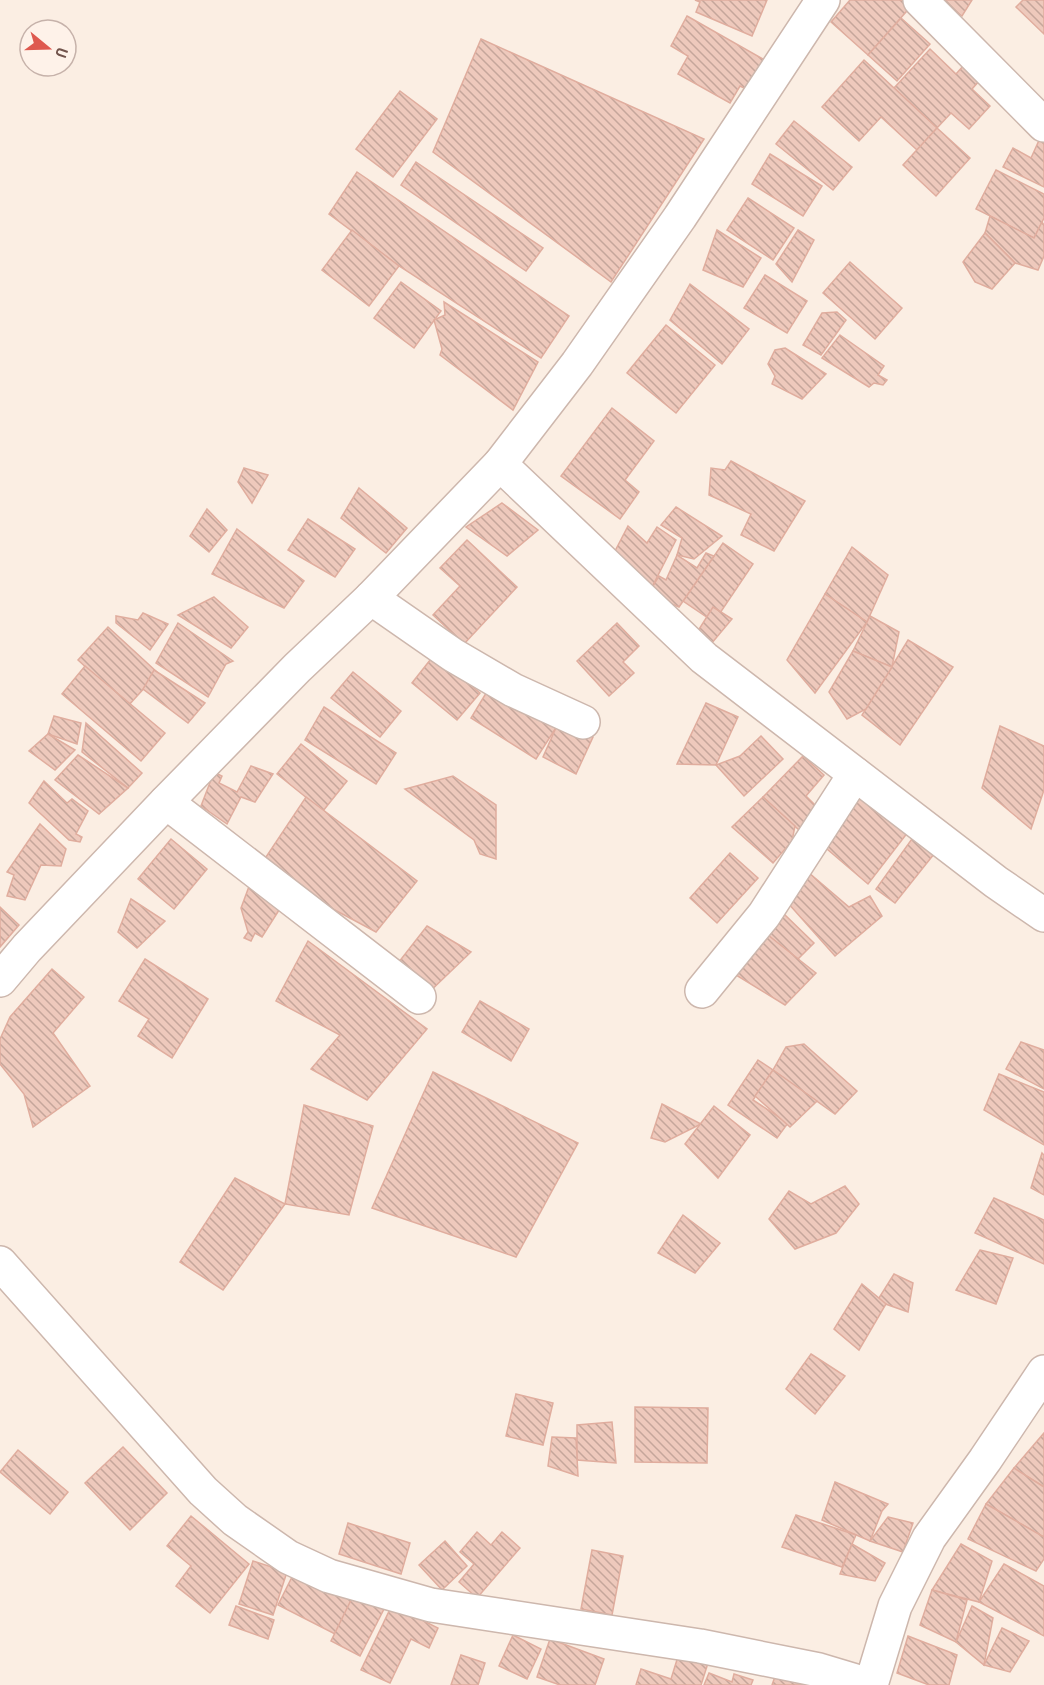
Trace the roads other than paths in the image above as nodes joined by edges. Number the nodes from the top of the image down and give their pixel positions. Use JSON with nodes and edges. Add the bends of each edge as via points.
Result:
{"nodes":[{"id":1,"x":823,"y":0,"type":"edge"},
{"id":2,"x":920,"y":0,"type":"edge"},
{"id":3,"x":1044,"y":124,"type":"edge"},
{"id":4,"x":500,"y":464,"type":"junction"},
{"id":5,"x":371,"y":598,"type":"junction"},
{"id":6,"x":583,"y":722,"type":"dead end"},
{"id":7,"x":855,"y":774,"type":"junction"},
{"id":8,"x":166,"y":802,"type":"junction"},
{"id":9,"x":1044,"y":915,"type":"edge"},
{"id":10,"x":0,"y":980,"type":"edge"},
{"id":11,"x":702,"y":991,"type":"dead end"},
{"id":12,"x":419,"y":997,"type":"dead end"},
{"id":13,"x":0,"y":1263,"type":"edge"},
{"id":14,"x":1044,"y":1372,"type":"edge"},
{"id":15,"x":870,"y":1685,"type":"edge"}],
"edges":[{"from":1,"to":4,"type":"street","via":[[680,217],[577,364]]},
{"from":2,"to":3,"type":"street"},
{"from":4,"to":5,"type":"street"},
{"from":4,"to":7,"type":"street","via":[[704,658]]},
{"from":5,"to":6,"type":"street","via":[[453,655],[513,690]]},
{"from":5,"to":8,"type":"street"},
{"from":7,"to":9,"type":"street"},
{"from":7,"to":11,"type":"street","via":[[764,915]]},
{"from":8,"to":10,"type":"street"},
{"from":8,"to":12,"type":"street"},
{"from":13,"to":15,"type":"street","via":[[203,1491],[235,1520],[298,1562],[329,1576],[431,1605],[700,1646],[819,1670]]},
{"from":14,"to":15,"type":"street","via":[[929,1538],[895,1606]]}]}
